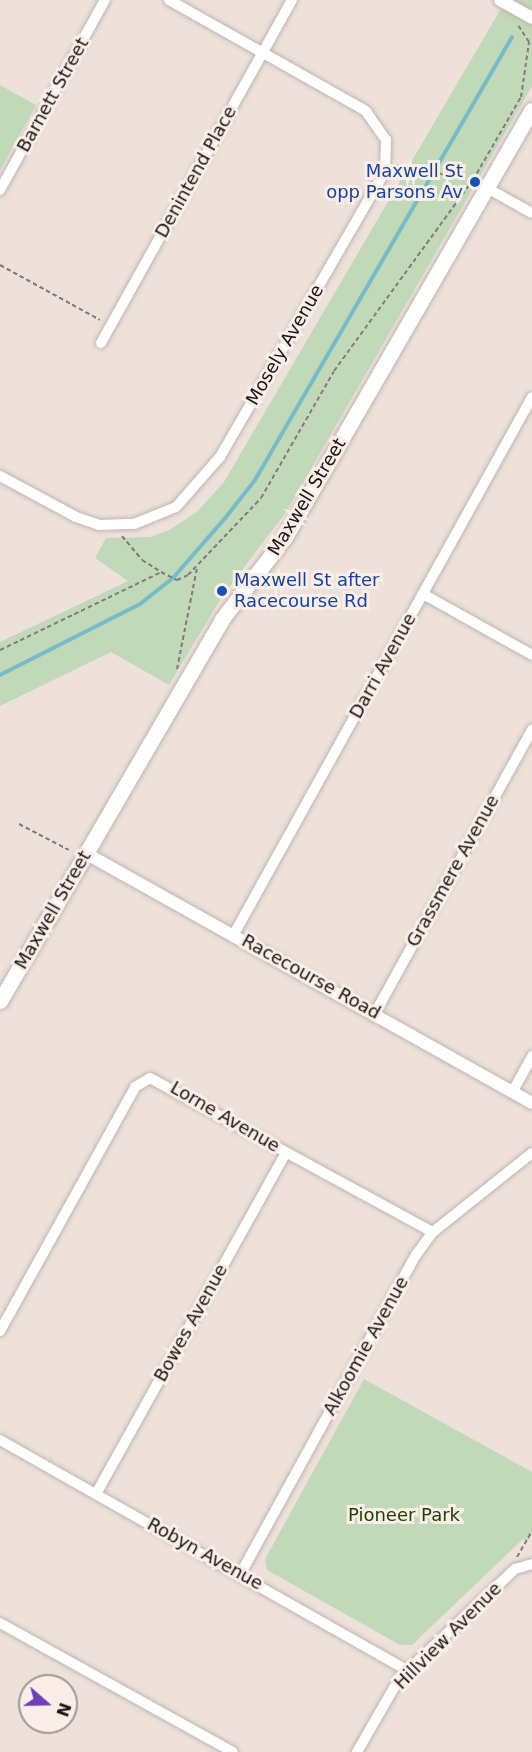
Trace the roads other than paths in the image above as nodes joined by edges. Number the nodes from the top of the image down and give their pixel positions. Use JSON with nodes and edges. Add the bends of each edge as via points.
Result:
{"nodes":[{"id":1,"x":105,"y":0,"type":"edge"},
{"id":2,"x":169,"y":0,"type":"edge"},
{"id":3,"x":292,"y":0,"type":"edge"},
{"id":4,"x":500,"y":0,"type":"edge"},
{"id":5,"x":532,"y":18,"type":"edge"},
{"id":6,"x":263,"y":52,"type":"junction"},
{"id":7,"x":532,"y":110,"type":"edge"},
{"id":8,"x":490,"y":184,"type":"junction"},
{"id":9,"x":0,"y":190,"type":"edge"},
{"id":10,"x":532,"y":213,"type":"edge"},
{"id":11,"x":101,"y":343,"type":"dead end"},
{"id":12,"x":532,"y":397,"type":"edge"},
{"id":13,"x":0,"y":476,"type":"edge"},
{"id":14,"x":423,"y":594,"type":"junction"},
{"id":15,"x":532,"y":655,"type":"edge"},
{"id":16,"x":532,"y":730,"type":"edge"},
{"id":17,"x":87,"y":854,"type":"junction"},
{"id":18,"x":234,"y":934,"type":"junction"},
{"id":19,"x":0,"y":1001,"type":"edge"},
{"id":20,"x":375,"y":1013,"type":"junction"},
{"id":21,"x":532,"y":1056,"type":"edge"},
{"id":22,"x":513,"y":1089,"type":"junction"},
{"id":23,"x":532,"y":1103,"type":"edge"},
{"id":24,"x":286,"y":1152,"type":"junction"},
{"id":25,"x":532,"y":1153,"type":"edge"},
{"id":26,"x":433,"y":1232,"type":"junction"},
{"id":27,"x":0,"y":1331,"type":"edge"},
{"id":28,"x":0,"y":1440,"type":"edge"},
{"id":29,"x":96,"y":1494,"type":"junction"},
{"id":30,"x":532,"y":1564,"type":"edge"},
{"id":31,"x":241,"y":1573,"type":"junction"},
{"id":32,"x":0,"y":1623,"type":"edge"},
{"id":33,"x":407,"y":1671,"type":"junction"},
{"id":34,"x":233,"y":1752,"type":"edge"},
{"id":35,"x":357,"y":1752,"type":"edge"}],
"edges":[{"from":1,"to":9,"type":"street","name":"Barnett Street"},
{"from":2,"to":6,"type":"street"},
{"from":3,"to":6,"type":"street","name":"Denintend Place"},
{"from":4,"to":5,"type":"street"},
{"from":6,"to":11,"type":"street","name":"Denintend Place"},
{"from":6,"to":13,"type":"street","name":"Mosely Avenue","via":[[371,115],[386,140],[387,163],[212,469],[166,514],[119,526],[76,517]]},
{"from":7,"to":8,"type":"main road","name":"Maxwell Street"},
{"from":8,"to":10,"type":"street"},
{"from":8,"to":17,"type":"main road","name":"Maxwell Street","via":[[285,537],[230,607]]},
{"from":12,"to":14,"type":"street","name":"Darri Avenue"},
{"from":14,"to":15,"type":"street"},
{"from":14,"to":18,"type":"street","name":"Darri Avenue"},
{"from":16,"to":20,"type":"street","name":"Grassmere Avenue"},
{"from":17,"to":18,"type":"street","name":"Racecourse Road"},
{"from":17,"to":19,"type":"main road","name":"Maxwell Street"},
{"from":18,"to":20,"type":"street","name":"Racecourse Road"},
{"from":20,"to":22,"type":"street","name":"Racecourse Road"},
{"from":21,"to":22,"type":"street"},
{"from":22,"to":23,"type":"street","name":"Racecourse Road"},
{"from":24,"to":26,"type":"street","name":"Lorne Avenue"},
{"from":24,"to":27,"type":"street","name":"Lorne Avenue","via":[[160,1080],[142,1081]]},
{"from":24,"to":29,"type":"street","name":"Bowes Avenue"},
{"from":25,"to":26,"type":"street","name":"Alkoomie Avenue"},
{"from":26,"to":31,"type":"street","name":"Alkoomie Avenue"},
{"from":28,"to":29,"type":"street","name":"Robyn Avenue"},
{"from":29,"to":31,"type":"street","name":"Robyn Avenue"},
{"from":30,"to":33,"type":"street","name":"Hillview Avenue","via":[[515,1569]]},
{"from":31,"to":33,"type":"street","name":"Robyn Avenue"},
{"from":32,"to":34,"type":"street"},
{"from":33,"to":35,"type":"street","name":"Hillview Avenue"}]}
